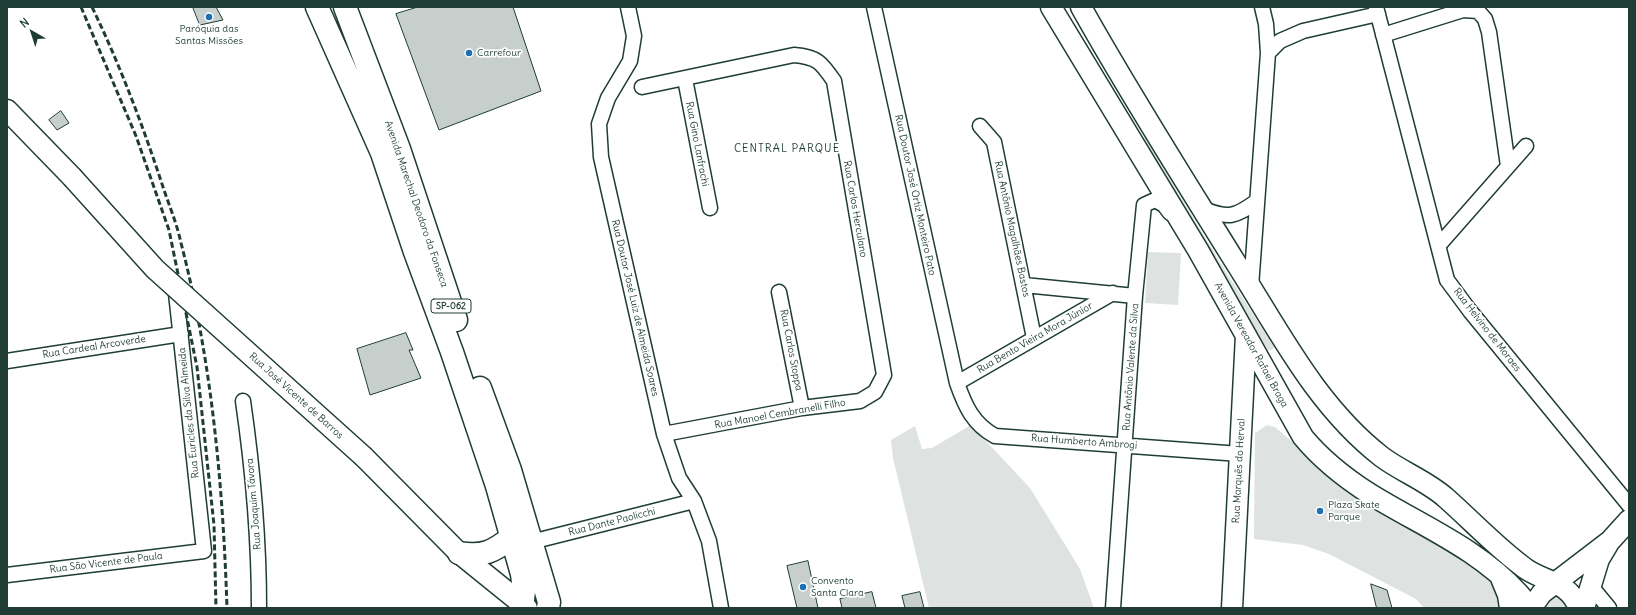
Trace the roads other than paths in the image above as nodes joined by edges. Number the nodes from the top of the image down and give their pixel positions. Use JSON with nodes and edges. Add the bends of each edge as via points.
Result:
{"nodes":[{"id":1,"x":345,"y":7,"type":"edge"},
{"id":2,"x":628,"y":7,"type":"edge"},
{"id":3,"x":874,"y":7,"type":"edge"},
{"id":4,"x":1051,"y":7,"type":"edge"},
{"id":5,"x":1054,"y":7,"type":"edge"},
{"id":6,"x":1262,"y":7,"type":"edge"},
{"id":7,"x":1083,"y":10,"type":"edge"},
{"id":8,"x":1377,"y":11,"type":"edge"},
{"id":9,"x":321,"y":15,"type":"edge"},
{"id":10,"x":353,"y":28,"type":"junction"},
{"id":11,"x":1383,"y":35,"type":"junction"},
{"id":12,"x":1080,"y":53,"type":"junction"},
{"id":13,"x":1268,"y":53,"type":"junction"},
{"id":14,"x":1115,"y":65,"type":"junction"},
{"id":15,"x":685,"y":80,"type":"junction"},
{"id":16,"x":642,"y":87,"type":"dead end"},
{"id":17,"x":10,"y":116,"type":"edge"},
{"id":18,"x":980,"y":126,"type":"dead end"},
{"id":19,"x":1526,"y":146,"type":"dead end"},
{"id":20,"x":1508,"y":166,"type":"junction"},
{"id":21,"x":1257,"y":201,"type":"junction"},
{"id":22,"x":710,"y":208,"type":"dead end"},
{"id":23,"x":1202,"y":209,"type":"junction"},
{"id":24,"x":1439,"y":245,"type":"junction"},
{"id":25,"x":1198,"y":250,"type":"junction"},
{"id":26,"x":174,"y":276,"type":"dead end"},
{"id":27,"x":1024,"y":285,"type":"junction"},
{"id":28,"x":1251,"y":287,"type":"junction"},
{"id":29,"x":779,"y":292,"type":"dead end"},
{"id":30,"x":1113,"y":293,"type":"junction"},
{"id":31,"x":1136,"y":296,"type":"junction"},
{"id":32,"x":181,"y":334,"type":"junction"},
{"id":33,"x":1246,"y":334,"type":"junction"},
{"id":34,"x":1034,"y":338,"type":"junction"},
{"id":35,"x":1285,"y":343,"type":"junction"},
{"id":36,"x":1259,"y":357,"type":"junction"},
{"id":37,"x":7,"y":361,"type":"edge"},
{"id":38,"x":884,"y":375,"type":"joint"},
{"id":39,"x":957,"y":383,"type":"junction"},
{"id":40,"x":243,"y":401,"type":"dead end"},
{"id":41,"x":802,"y":408,"type":"junction"},
{"id":42,"x":664,"y":434,"type":"junction"},
{"id":43,"x":1125,"y":445,"type":"junction"},
{"id":44,"x":1240,"y":454,"type":"junction"},
{"id":45,"x":694,"y":501,"type":"junction"},
{"id":46,"x":1629,"y":506,"type":"edge"},
{"id":47,"x":1629,"y":520,"type":"edge"},
{"id":48,"x":521,"y":540,"type":"junction"},
{"id":49,"x":1610,"y":541,"type":"junction"},
{"id":50,"x":204,"y":551,"type":"joint"},
{"id":51,"x":459,"y":553,"type":"junction"},
{"id":52,"x":7,"y":575,"type":"edge"},
{"id":53,"x":1501,"y":576,"type":"junction"},
{"id":54,"x":1555,"y":582,"type":"junction"},
{"id":55,"x":1590,"y":585,"type":"junction"},
{"id":56,"x":524,"y":607,"type":"edge"},
{"id":57,"x":260,"y":608,"type":"edge"},
{"id":58,"x":548,"y":608,"type":"edge"},
{"id":59,"x":721,"y":608,"type":"edge"},
{"id":60,"x":1113,"y":608,"type":"edge"},
{"id":61,"x":1232,"y":608,"type":"edge"},
{"id":62,"x":1510,"y":608,"type":"edge"},
{"id":63,"x":1530,"y":608,"type":"edge"},
{"id":64,"x":1579,"y":608,"type":"edge"},
{"id":65,"x":1584,"y":608,"type":"edge"},
{"id":66,"x":1609,"y":608,"type":"edge"}],
"edges":[{"from":1,"to":10,"type":"main road","name":"Avenida Marechal Deodoro da Fonseca","number":"SP-062"},
{"from":2,"to":42,"type":"street","name":"Rua Doutor José Luiz de Almeida Soares","via":[[634,36],[630,61],[608,98],[599,124],[601,157]]},
{"from":3,"to":39,"type":"street","name":"Rua Doutor José Ortiz Monteiro Pato"},
{"from":4,"to":12,"type":"main road","name":"Avenida Vereador Rafael Braga"},
{"from":5,"to":7,"type":"main road","via":[[1074,22],[1080,20]]},
{"from":6,"to":13,"type":"street"},
{"from":7,"to":14,"type":"main road"},
{"from":8,"to":11,"type":"street","name":"Rua Helvino de Moraes"},
{"from":8,"to":13,"type":"street","via":[[1303,31],[1280,41]]},
{"from":9,"to":10,"type":"main road","via":[[336,33]]},
{"from":9,"to":48,"type":"main road","name":"Avenida Marechal Deodoro da Fonseca","number":"SP-062","via":[[382,153],[497,486]]},
{"from":10,"to":48,"type":"main road","name":"Avenida Marechal Deodoro da Fonseca","number":"SP-062","via":[[399,149],[463,343],[510,470]]},
{"from":11,"to":20,"type":"street","via":[[1463,10],[1478,11],[1485,19],[1489,32]]},
{"from":11,"to":24,"type":"street","name":"Rua Helvino de Moraes"},
{"from":12,"to":14,"type":"main road","via":[[1086,42],[1092,42]]},
{"from":12,"to":25,"type":"main road","name":"Avenida Vereador Rafael Braga"},
{"from":13,"to":21,"type":"street"},
{"from":14,"to":23,"type":"main road"},
{"from":15,"to":16,"type":"street","name":"Rua Carlos Herculano"},
{"from":15,"to":22,"type":"street","name":"Rua Gino Lanfrachi"},
{"from":15,"to":38,"type":"street","name":"Rua Carlos Herculano","via":[[794,55],[810,56],[824,66],[834,81]]},
{"from":17,"to":51,"type":"main road","name":"Rua José Vicente de Barros","bridge":true,"via":[[72,177],[155,269],[364,457]]},
{"from":18,"to":27,"type":"street","name":"Rua Antônio Magalhães Bastos","via":[[994,142]]},
{"from":19,"to":20,"type":"street"},
{"from":20,"to":24,"type":"street"},
{"from":21,"to":23,"type":"street","via":[[1244,211],[1232,215],[1221,216]]},
{"from":21,"to":28,"type":"street"},
{"from":23,"to":28,"type":"main road"},
{"from":24,"to":46,"type":"street","name":"Rua Helvino de Moraes","via":[[1448,280],[1470,311]]},
{"from":25,"to":31,"type":"street","name":"Rua Antônio Valente da Silva","via":[[1164,205],[1155,200],[1144,205]]},
{"from":25,"to":33,"type":"main road","name":"Avenida Vereador Rafael Braga"},
{"from":26,"to":32,"type":"street","name":"Rua Euricles da Silva Almeida"},
{"from":27,"to":30,"type":"street"},
{"from":27,"to":34,"type":"street","name":"Rua Antônio Magalhães Bastos"},
{"from":28,"to":35,"type":"main road"},
{"from":29,"to":41,"type":"street","name":"Rua Carlos Stoppa"},
{"from":30,"to":31,"type":"street"},
{"from":30,"to":34,"type":"street","name":"Rua Bento Vieira Mora Júnior"},
{"from":31,"to":43,"type":"street","name":"Rua Antônio Valente da Silva"},
{"from":32,"to":37,"type":"street","name":"Rua Cardeal Arcoverde"},
{"from":32,"to":50,"type":"street","name":"Rua Euricles da Silva Almeida"},
{"from":33,"to":36,"type":"main road","name":"Avenida Vereador Rafael Braga"},
{"from":33,"to":44,"type":"main road","name":"Rua Marquês do Herval"},
{"from":34,"to":39,"type":"street","name":"Rua Bento Vieira Mora Júnior"},
{"from":35,"to":36,"type":"main road","via":[[1275,357]]},
{"from":35,"to":54,"type":"main road","via":[[1334,413],[1382,457],[1444,496],[1527,570]]},
{"from":36,"to":53,"type":"main road","name":"Avenida Vereador Rafael Braga","via":[[1303,437],[1320,457],[1370,494],[1470,553]]},
{"from":38,"to":41,"type":"street","name":"Rua Manoel Cembranelli Filho","via":[[875,392],[860,401]]},
{"from":39,"to":43,"type":"street","name":"Rua Humberto Ambrogi","via":[[970,414],[979,425],[995,436]]},
{"from":40,"to":57,"type":"street","name":"Rua Joaquim Távora","via":[[253,474]]},
{"from":41,"to":42,"type":"street","name":"Rua Manoel Cembranelli Filho"},
{"from":42,"to":45,"type":"street","name":"Rua Doutor José Luiz de Almeida Soares","via":[[679,478]]},
{"from":43,"to":44,"type":"street","name":"Rua Humberto Ambrogi"},
{"from":43,"to":60,"type":"street","name":"Rua Antônio Valente da Silva"},
{"from":44,"to":61,"type":"main road","name":"Rua Marquês do Herval"},
{"from":45,"to":48,"type":"street","name":"Rua Dante Paolicchi"},
{"from":45,"to":59,"type":"street","name":"Rua Doutor José Luiz de Almeida Soares","via":[[709,541]]},
{"from":47,"to":49,"type":"main road"},
{"from":48,"to":51,"type":"main road","via":[[484,554]]},
{"from":48,"to":56,"type":"main road","name":"Avenida Marechal Deodoro da Fonseca","number":"SP-062"},
{"from":48,"to":58,"type":"main road","name":"Avenida Marechal Deodoro da Fonseca","number":"SP-062","via":[[549,602]]},
{"from":49,"to":54,"type":"main road"},
{"from":49,"to":55,"type":"main road","via":[[1599,559]]},
{"from":50,"to":52,"type":"street","name":"Rua São Vicente de Paula"},
{"from":51,"to":56,"type":"main road","name":"Rua José Vicente de Barros"},
{"from":53,"to":62,"type":"main road"},
{"from":53,"to":63,"type":"main road","name":"Avenida Vereador Rafael Braga"},
{"from":54,"to":63,"type":"main road"},
{"from":54,"to":64,"type":"main road","via":[[1576,600]]},
{"from":55,"to":65,"type":"main road"},
{"from":55,"to":66,"type":"street"}]}
